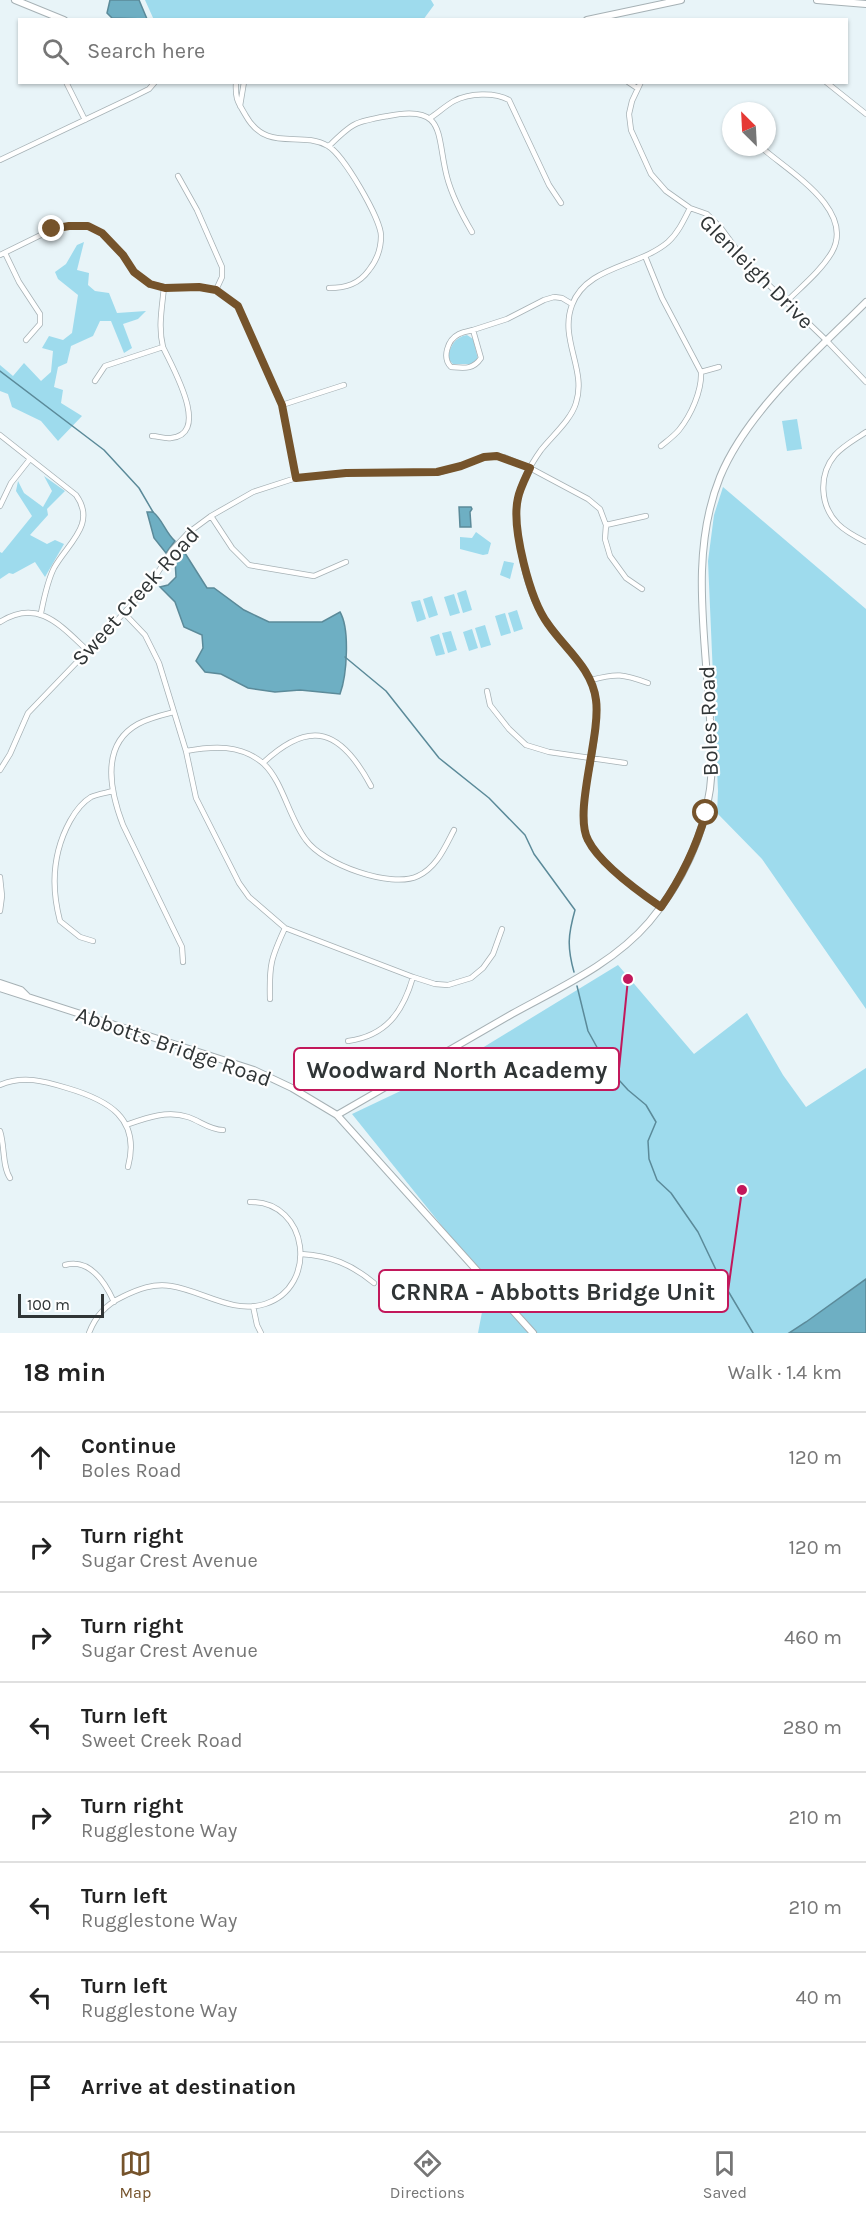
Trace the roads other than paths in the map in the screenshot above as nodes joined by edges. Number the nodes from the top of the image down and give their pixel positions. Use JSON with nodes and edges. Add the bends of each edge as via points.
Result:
{"nodes":[{"id":1,"x":15,"y":0,"type":"edge"},
{"id":2,"x":681,"y":0,"type":"edge"},
{"id":3,"x":817,"y":0,"type":"edge"},
{"id":4,"x":866,"y":4,"type":"edge"},
{"id":5,"x":59,"y":18,"type":"edge"},
{"id":6,"x":596,"y":18,"type":"edge"},
{"id":7,"x":67,"y":84,"type":"edge"},
{"id":8,"x":153,"y":84,"type":"edge"},
{"id":9,"x":236,"y":84,"type":"edge"},
{"id":10,"x":244,"y":84,"type":"edge"},
{"id":11,"x":631,"y":84,"type":"edge"},
{"id":12,"x":640,"y":84,"type":"edge"},
{"id":13,"x":828,"y":84,"type":"edge"},
{"id":14,"x":637,"y":88,"type":"junction"},
{"id":15,"x":240,"y":106,"type":"junction"},
{"id":16,"x":866,"y":114,"type":"edge"},
{"id":17,"x":430,"y":118,"type":"junction"},
{"id":18,"x":85,"y":120,"type":"junction"},
{"id":19,"x":329,"y":146,"type":"junction"},
{"id":20,"x":772,"y":156,"type":"edge"},
{"id":21,"x":0,"y":160,"type":"edge"},
{"id":22,"x":178,"y":176,"type":"dead end"},
{"id":23,"x":561,"y":203,"type":"dead end"},
{"id":24,"x":690,"y":208,"type":"junction"},
{"id":25,"x":472,"y":232,"type":"dead end"},
{"id":26,"x":3,"y":254,"type":"edge"},
{"id":27,"x":645,"y":256,"type":"junction"},
{"id":28,"x":165,"y":288,"type":"junction"},
{"id":29,"x":330,"y":288,"type":"dead end"},
{"id":30,"x":216,"y":290,"type":"junction"},
{"id":31,"x":866,"y":302,"type":"edge"},
{"id":32,"x":785,"y":303,"type":"junction"},
{"id":33,"x":572,"y":304,"type":"junction"},
{"id":34,"x":473,"y":330,"type":"junction"},
{"id":35,"x":27,"y":340,"type":"dead end"},
{"id":36,"x":827,"y":341,"type":"junction"},
{"id":37,"x":163,"y":347,"type":"junction"},
{"id":38,"x":719,"y":367,"type":"dead end"},
{"id":39,"x":701,"y":372,"type":"junction"},
{"id":40,"x":95,"y":381,"type":"dead end"},
{"id":41,"x":866,"y":382,"type":"edge"},
{"id":42,"x":344,"y":385,"type":"dead end"},
{"id":43,"x":282,"y":405,"type":"junction"},
{"id":44,"x":866,"y":432,"type":"edge"},
{"id":45,"x":0,"y":435,"type":"edge"},
{"id":46,"x":152,"y":436,"type":"dead end"},
{"id":47,"x":661,"y":446,"type":"dead end"},
{"id":48,"x":30,"y":459,"type":"junction"},
{"id":49,"x":530,"y":468,"type":"junction"},
{"id":50,"x":296,"y":478,"type":"junction"},
{"id":51,"x":0,"y":506,"type":"edge"},
{"id":52,"x":211,"y":516,"type":"junction"},
{"id":53,"x":646,"y":516,"type":"dead end"},
{"id":54,"x":606,"y":525,"type":"junction"},
{"id":55,"x":866,"y":542,"type":"edge"},
{"id":56,"x":346,"y":562,"type":"dead end"},
{"id":57,"x":642,"y":589,"type":"dead end"},
{"id":58,"x":41,"y":613,"type":"junction"},
{"id":59,"x":124,"y":614,"type":"junction"},
{"id":60,"x":0,"y":622,"type":"edge"},
{"id":61,"x":87,"y":650,"type":"junction"},
{"id":62,"x":591,"y":680,"type":"junction"},
{"id":63,"x":648,"y":683,"type":"dead end"},
{"id":64,"x":487,"y":691,"type":"dead end"},
{"id":65,"x":174,"y":712,"type":"junction"},
{"id":66,"x":186,"y":751,"type":"junction"},
{"id":67,"x":592,"y":757,"type":"junction"},
{"id":68,"x":263,"y":763,"type":"junction"},
{"id":69,"x":625,"y":763,"type":"dead end"},
{"id":70,"x":0,"y":770,"type":"edge"},
{"id":71,"x":370,"y":786,"type":"dead end"},
{"id":72,"x":113,"y":791,"type":"junction"},
{"id":73,"x":454,"y":830,"type":"dead end"},
{"id":74,"x":0,"y":877,"type":"edge"},
{"id":75,"x":661,"y":907,"type":"junction"},
{"id":76,"x":0,"y":910,"type":"edge"},
{"id":77,"x":285,"y":928,"type":"junction"},
{"id":78,"x":502,"y":929,"type":"dead end"},
{"id":79,"x":93,"y":941,"type":"dead end"},
{"id":80,"x":183,"y":962,"type":"dead end"},
{"id":81,"x":413,"y":977,"type":"junction"},
{"id":82,"x":0,"y":982,"type":"edge"},
{"id":83,"x":0,"y":988,"type":"edge"},
{"id":84,"x":30,"y":998,"type":"junction"},
{"id":85,"x":270,"y":999,"type":"dead end"},
{"id":86,"x":348,"y":1041,"type":"dead end"},
{"id":87,"x":0,"y":1085,"type":"edge"},
{"id":88,"x":337,"y":1115,"type":"junction"},
{"id":89,"x":126,"y":1125,"type":"junction"},
{"id":90,"x":0,"y":1131,"type":"edge"},
{"id":91,"x":223,"y":1131,"type":"dead end"},
{"id":92,"x":128,"y":1167,"type":"dead end"},
{"id":93,"x":10,"y":1178,"type":"dead end"},
{"id":94,"x":250,"y":1202,"type":"dead end"},
{"id":95,"x":301,"y":1254,"type":"junction"},
{"id":96,"x":65,"y":1265,"type":"dead end"},
{"id":97,"x":374,"y":1283,"type":"dead end"},
{"id":98,"x":114,"y":1302,"type":"junction"},
{"id":99,"x":253,"y":1306,"type":"junction"},
{"id":100,"x":89,"y":1333,"type":"edge"},
{"id":101,"x":261,"y":1333,"type":"edge"},
{"id":102,"x":533,"y":1333,"type":"edge"}],
"edges":[{"from":1,"to":5,"type":"street"},
{"from":2,"to":6,"type":"street"},
{"from":3,"to":4,"type":"street"},
{"from":7,"to":18,"type":"street"},
{"from":8,"to":18,"type":"street"},
{"from":9,"to":15,"type":"street","via":[[235,99]]},
{"from":10,"to":15,"type":"street"},
{"from":11,"to":14,"type":"street"},
{"from":12,"to":14,"type":"street","name":"Glenleigh Drive"},
{"from":13,"to":16,"type":"street"},
{"from":14,"to":24,"type":"street","name":"Glenleigh Drive","via":[[629,114],[631,130],[651,174]]},
{"from":15,"to":19,"type":"street","via":[[258,131],[277,140],[314,141]]},
{"from":17,"to":19,"type":"street","via":[[407,112],[365,120],[351,125]]},
{"from":17,"to":23,"type":"street","via":[[456,100],[491,93],[509,100]]},
{"from":17,"to":25,"type":"street","via":[[442,145],[447,178]]},
{"from":18,"to":21,"type":"street"},
{"from":19,"to":29,"type":"street","via":[[364,196],[381,234],[375,262],[366,274],[354,284]]},
{"from":20,"to":32,"type":"street","via":[[823,198],[837,235],[832,253]]},
{"from":22,"to":30,"type":"street","via":[[222,267]]},
{"from":24,"to":27,"type":"street","via":[[668,242]]},
{"from":24,"to":32,"type":"street","name":"Glenleigh Drive","via":[[707,214],[721,228],[748,265]]},
{"from":26,"to":28,"type":"street","via":[[52,229],[88,226],[102,233],[142,279]]},
{"from":26,"to":35,"type":"street","via":[[40,314],[40,324]]},
{"from":27,"to":33,"type":"street","via":[[600,275],[584,286]]},
{"from":27,"to":39,"type":"street"},
{"from":28,"to":30,"type":"street"},
{"from":28,"to":37,"type":"street","via":[[160,320]]},
{"from":30,"to":43,"type":"street","via":[[238,306]]},
{"from":31,"to":36,"type":"street","name":"Boles Road"},
{"from":32,"to":36,"type":"street","name":"Glenleigh Drive"},
{"from":33,"to":34,"type":"street","via":[[554,297]]},
{"from":33,"to":49,"type":"street","via":[[567,324],[580,385],[576,405]]},
{"from":34,"to":34,"type":"street","via":[[452,340],[446,357],[452,367],[471,368],[481,358]]},
{"from":36,"to":41,"type":"street","name":"Glenleigh Drive"},
{"from":36,"to":75,"type":"street","name":"Boles Road","via":[[746,430],[712,500],[702,550],[712,744],[710,789],[701,831],[689,861]]},
{"from":37,"to":40,"type":"street","via":[[105,366]]},
{"from":37,"to":46,"type":"street","via":[[190,419],[183,433],[171,439]]},
{"from":38,"to":39,"type":"street"},
{"from":39,"to":47,"type":"street","via":[[698,395],[689,412],[679,430]]},
{"from":42,"to":43,"type":"street"},
{"from":43,"to":50,"type":"street"},
{"from":44,"to":55,"type":"street","via":[[836,454],[823,483],[827,508],[837,524]]},
{"from":45,"to":48,"type":"street"},
{"from":48,"to":51,"type":"street","via":[[10,483]]},
{"from":48,"to":58,"type":"street","via":[[76,495],[86,514],[54,569]]},
{"from":49,"to":50,"type":"street","name":"Sweet Creek Road","via":[[497,456],[437,472]]},
{"from":49,"to":54,"type":"street","name":"Sweet Creek Road","via":[[588,499],[600,509]]},
{"from":49,"to":62,"type":"street","via":[[518,498],[517,512],[530,587],[547,624]]},
{"from":50,"to":52,"type":"street","name":"Sweet Creek Road","via":[[253,492]]},
{"from":52,"to":56,"type":"street","via":[[232,548],[249,565],[314,576]]},
{"from":52,"to":59,"type":"street","name":"Sweet Creek Road","via":[[172,550],[156,577]]},
{"from":53,"to":54,"type":"street"},
{"from":54,"to":57,"type":"street","name":"Sweet Creek Road","via":[[610,556],[626,578]]},
{"from":58,"to":60,"type":"street","via":[[11,615]]},
{"from":58,"to":61,"type":"street"},
{"from":59,"to":61,"type":"street","name":"Sweet Creek Road"},
{"from":59,"to":65,"type":"street","via":[[153,648]]},
{"from":61,"to":70,"type":"street","name":"Sweet Creek Road","via":[[27,713]]},
{"from":62,"to":63,"type":"street","via":[[625,674]]},
{"from":62,"to":67,"type":"street","via":[[596,700]]},
{"from":64,"to":67,"type":"street","via":[[490,705],[526,745]]},
{"from":65,"to":66,"type":"street"},
{"from":65,"to":72,"type":"street","via":[[141,722],[122,737],[110,770]]},
{"from":66,"to":68,"type":"street","via":[[224,747],[249,754]]},
{"from":66,"to":77,"type":"street","via":[[196,798],[239,883],[249,897]]},
{"from":67,"to":69,"type":"street"},
{"from":67,"to":75,"type":"street","via":[[584,812],[586,838],[602,860]]},
{"from":68,"to":71,"type":"street","via":[[301,737],[325,736],[343,748]]},
{"from":68,"to":73,"type":"street","via":[[306,842],[340,864],[390,880],[417,877],[435,862]]},
{"from":72,"to":79,"type":"street","via":[[91,797],[76,809],[57,852],[55,893],[60,921],[80,937]]},
{"from":72,"to":80,"type":"street","via":[[123,825],[182,947]]},
{"from":74,"to":76,"type":"street"},
{"from":75,"to":88,"type":"street","name":"Boles Road","via":[[629,942],[605,960]]},
{"from":77,"to":81,"type":"street"},
{"from":77,"to":85,"type":"street","via":[[270,963]]},
{"from":78,"to":81,"type":"street","via":[[493,954],[471,978],[448,986]]},
{"from":81,"to":86,"type":"street","via":[[404,1004],[393,1020],[361,1040]]},
{"from":82,"to":84,"type":"street"},
{"from":83,"to":84,"type":"street","name":"Abbotts Bridge Road"},
{"from":84,"to":88,"type":"street","name":"Abbotts Bridge Road","via":[[255,1070]]},
{"from":87,"to":89,"type":"street","via":[[40,1080],[92,1095],[112,1106]]},
{"from":88,"to":102,"type":"street","name":"Abbotts Bridge Road"},
{"from":89,"to":91,"type":"street","via":[[171,1114]]},
{"from":89,"to":92,"type":"street","via":[[132,1155]]},
{"from":90,"to":93,"type":"street"},
{"from":94,"to":95,"type":"street","via":[[270,1204],[284,1214],[294,1228]]},
{"from":95,"to":97,"type":"street","via":[[341,1261]]},
{"from":95,"to":99,"type":"street","via":[[288,1289],[274,1300]]},
{"from":96,"to":98,"type":"street","via":[[78,1263],[90,1269],[104,1283]]},
{"from":98,"to":99,"type":"street","via":[[132,1292],[160,1286],[183,1289],[226,1304]]},
{"from":98,"to":100,"type":"street","via":[[96,1318]]},
{"from":99,"to":101,"type":"street"}]}
